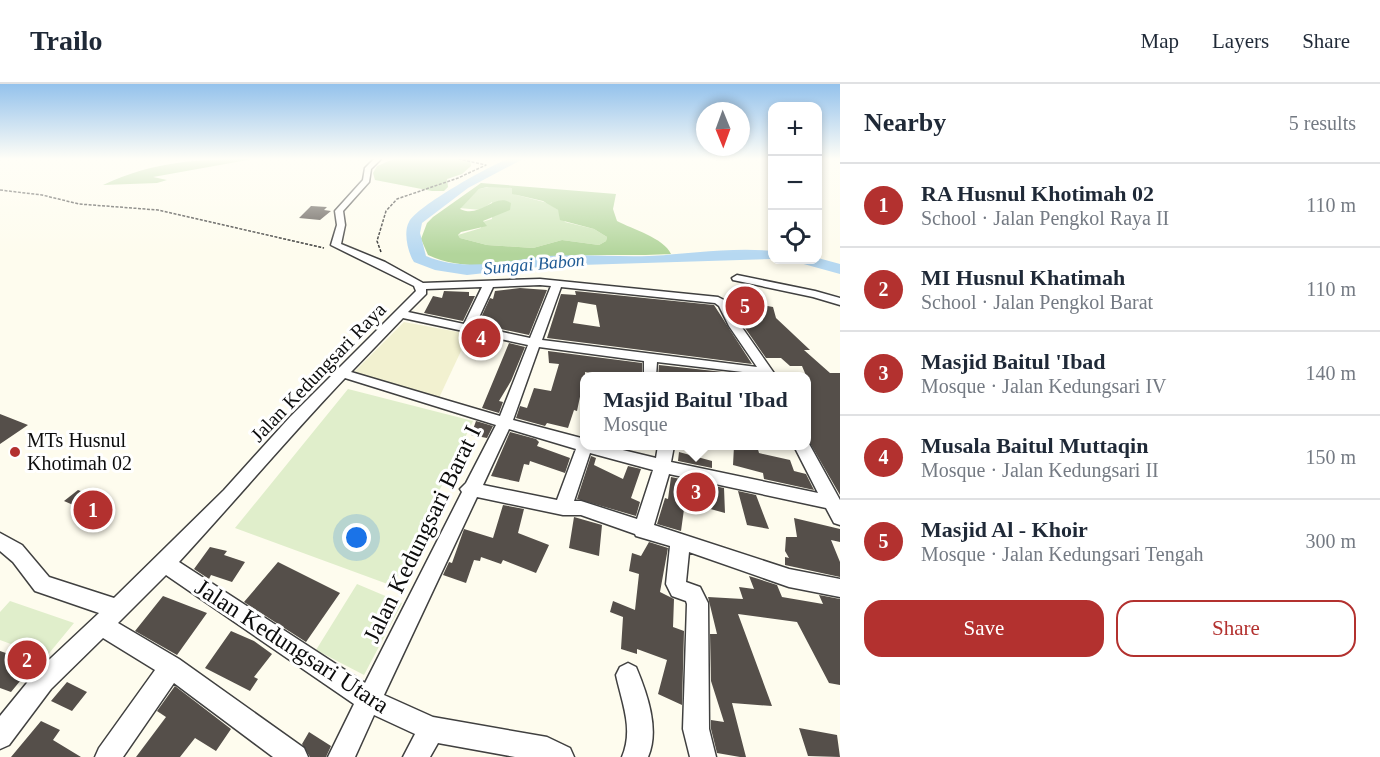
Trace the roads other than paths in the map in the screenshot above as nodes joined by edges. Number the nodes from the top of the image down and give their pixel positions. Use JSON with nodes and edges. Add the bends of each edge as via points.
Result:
{"nodes":[{"id":1,"x":357,"y":190,"type":"edge"},
{"id":2,"x":736,"y":278,"type":"dead end"},
{"id":3,"x":557,"y":283,"type":"junction"},
{"id":4,"x":489,"y":284,"type":"junction"},
{"id":5,"x":421,"y":286,"type":"junction"},
{"id":6,"x":840,"y":302,"type":"edge"},
{"id":7,"x":400,"y":314,"type":"junction"},
{"id":8,"x":467,"y":330,"type":"junction"},
{"id":9,"x":537,"y":343,"type":"junction"},
{"id":10,"x":651,"y":358,"type":"junction"},
{"id":11,"x":650,"y":372,"type":"edge"},
{"id":12,"x":748,"y":372,"type":"edge"},
{"id":13,"x":767,"y":372,"type":"edge"},
{"id":14,"x":342,"y":373,"type":"junction"},
{"id":15,"x":504,"y":422,"type":"junction"},
{"id":16,"x":580,"y":445,"type":"edge"},
{"id":17,"x":584,"y":450,"type":"edge"},
{"id":18,"x":599,"y":450,"type":"edge"},
{"id":19,"x":665,"y":450,"type":"edge"},
{"id":20,"x":804,"y":450,"type":"edge"},
{"id":21,"x":662,"y":468,"type":"junction"},
{"id":22,"x":470,"y":489,"type":"junction"},
{"id":23,"x":563,"y":508,"type":"junction"},
{"id":24,"x":836,"y":510,"type":"edge"},
{"id":25,"x":644,"y":531,"type":"junction"},
{"id":26,"x":0,"y":541,"type":"edge"},
{"id":27,"x":680,"y":543,"type":"junction"},
{"id":28,"x":165,"y":563,"type":"junction"},
{"id":29,"x":840,"y":588,"type":"edge"},
{"id":30,"x":109,"y":617,"type":"junction"},
{"id":31,"x":171,"y":667,"type":"junction"},
{"id":32,"x":628,"y":675,"type":"dead end"},
{"id":33,"x":370,"y":701,"type":"junction"},
{"id":34,"x":432,"y":729,"type":"junction"},
{"id":35,"x":0,"y":736,"type":"edge"},
{"id":36,"x":108,"y":757,"type":"edge"},
{"id":37,"x":295,"y":757,"type":"edge"},
{"id":38,"x":340,"y":757,"type":"edge"},
{"id":39,"x":416,"y":757,"type":"edge"},
{"id":40,"x":561,"y":757,"type":"edge"},
{"id":41,"x":635,"y":757,"type":"edge"},
{"id":42,"x":704,"y":757,"type":"edge"}],
"edges":[{"from":1,"to":5,"type":"street","via":[[339,211],[337,247],[382,264]]},
{"from":2,"to":6,"type":"street"},
{"from":3,"to":4,"type":"street"},
{"from":3,"to":9,"type":"street","name":"Jalan Kedungsari Barat I"},
{"from":3,"to":13,"type":"street","via":[[714,299],[724,304]]},
{"from":4,"to":5,"type":"street"},
{"from":4,"to":8,"type":"street"},
{"from":5,"to":7,"type":"street","name":"Jalan Kedungsari Raya","via":[[422,292]]},
{"from":7,"to":8,"type":"street"},
{"from":7,"to":14,"type":"street","name":"Jalan Kedungsari Raya"},
{"from":8,"to":9,"type":"street"},
{"from":9,"to":10,"type":"street"},
{"from":9,"to":15,"type":"street","name":"Jalan Kedungsari Barat I"},
{"from":10,"to":11,"type":"street"},
{"from":10,"to":12,"type":"street"},
{"from":14,"to":15,"type":"street"},
{"from":14,"to":28,"type":"street","name":"Jalan Kedungsari Raya"},
{"from":15,"to":16,"type":"street"},
{"from":15,"to":22,"type":"street","name":"Jalan Kedungsari Barat I"},
{"from":17,"to":23,"type":"street"},
{"from":18,"to":21,"type":"street"},
{"from":19,"to":21,"type":"street"},
{"from":20,"to":24,"type":"street"},
{"from":21,"to":24,"type":"street"},
{"from":21,"to":25,"type":"street"},
{"from":22,"to":23,"type":"street"},
{"from":22,"to":33,"type":"street","name":"Jalan Kedungsari Barat I"},
{"from":23,"to":25,"type":"street","via":[[581,508]]},
{"from":25,"to":27,"type":"street"},
{"from":26,"to":30,"type":"street","via":[[21,554],[42,584]]},
{"from":27,"to":29,"type":"street","via":[[789,578]]},
{"from":27,"to":42,"type":"street","via":[[676,584],[693,594],[698,603],[696,729]]},
{"from":28,"to":30,"type":"street","name":"Jalan Kedungsari Raya"},
{"from":28,"to":33,"type":"street","name":"Jalan Kedungsari Utara"},
{"from":30,"to":31,"type":"street"},
{"from":30,"to":35,"type":"street","name":"Jalan Kedungsari Raya","via":[[43,681]]},
{"from":31,"to":36,"type":"street"},
{"from":31,"to":37,"type":"street"},
{"from":32,"to":41,"type":"street","via":[[641,734]]},
{"from":33,"to":34,"type":"street","name":"Jalan Kedungsari Utara"},
{"from":33,"to":38,"type":"street","name":"Jalan Kedungsari Barat I"},
{"from":34,"to":39,"type":"street"},
{"from":34,"to":40,"type":"street","name":"Jalan Kedungsari Utara","via":[[547,750]]}]}
